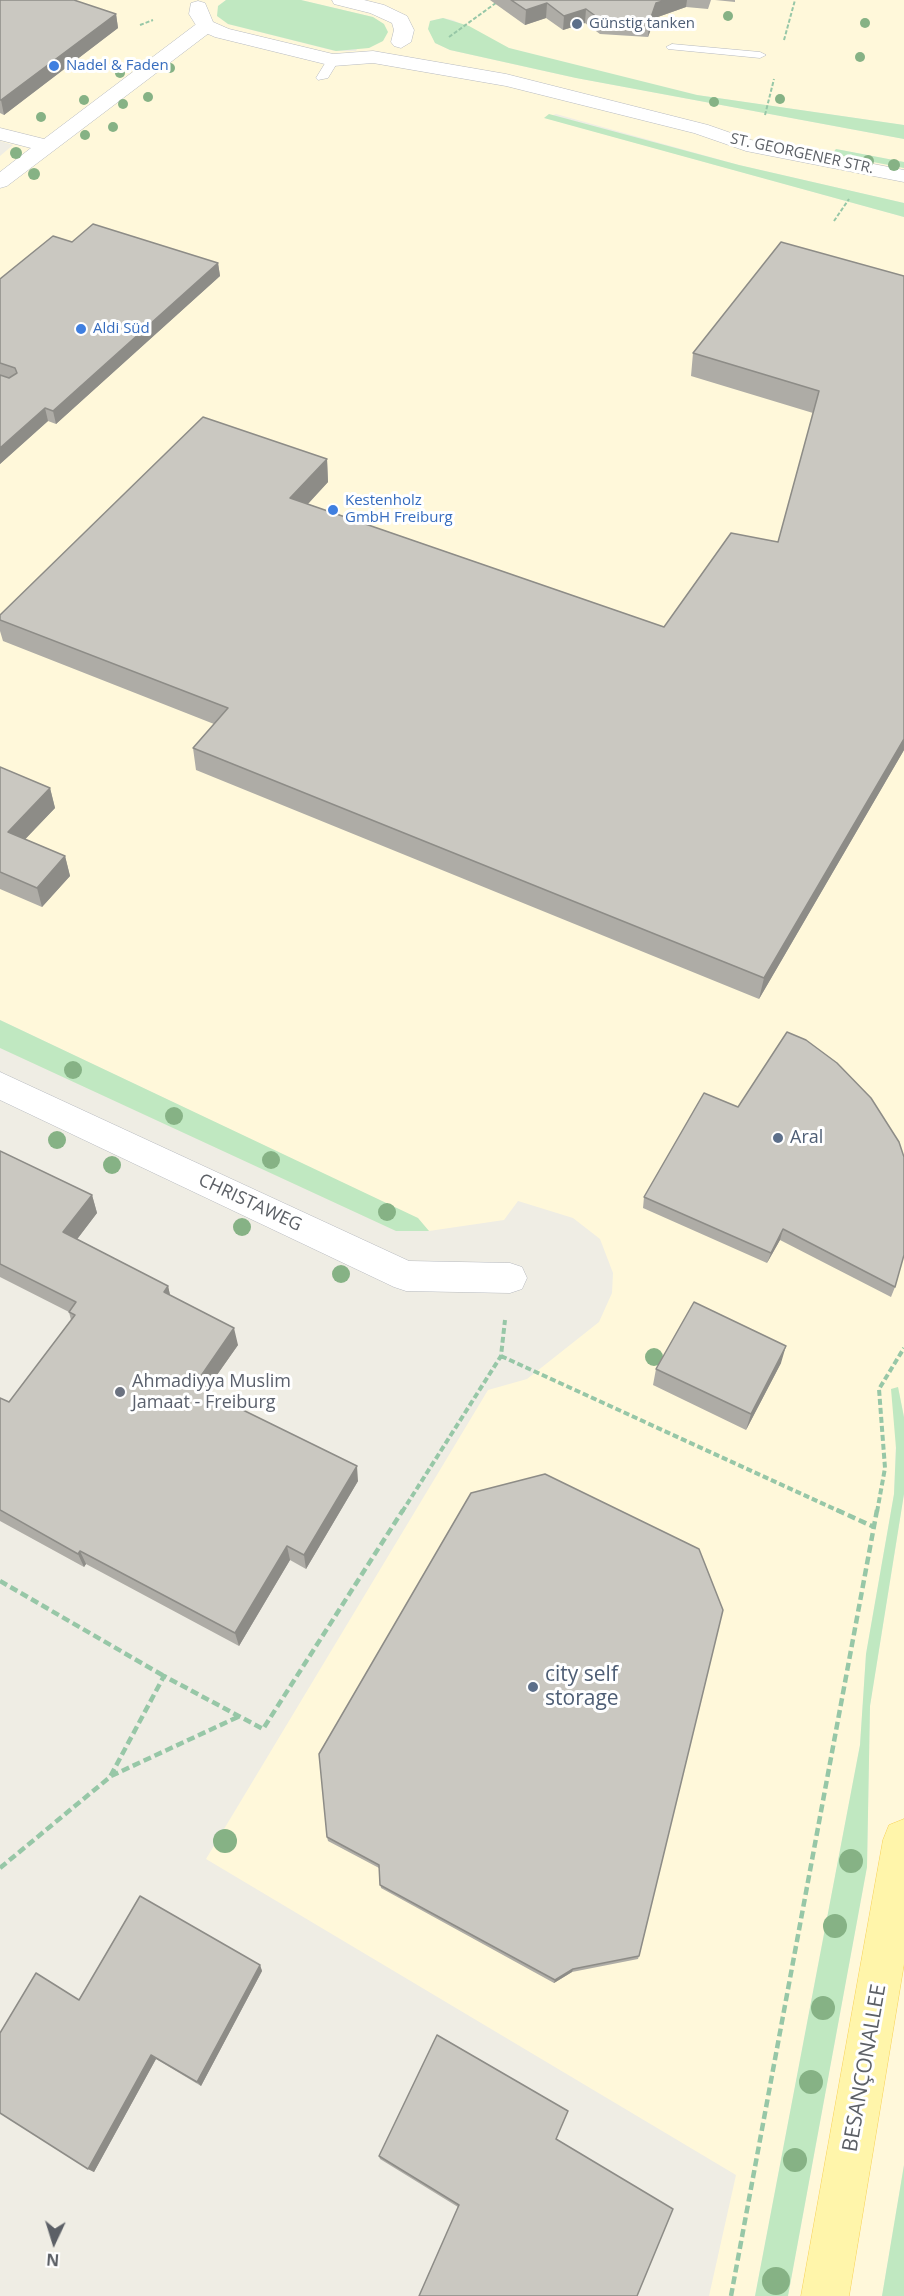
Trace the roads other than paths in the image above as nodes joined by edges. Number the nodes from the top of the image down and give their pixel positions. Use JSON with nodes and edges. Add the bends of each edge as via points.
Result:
{"nodes":[{"id":1,"x":341,"y":0,"type":"edge"},
{"id":2,"x":194,"y":2,"type":"edge"},
{"id":3,"x":206,"y":26,"type":"junction"},
{"id":4,"x":401,"y":42,"type":"junction"},
{"id":5,"x":672,"y":47,"type":"dead end"},
{"id":6,"x":760,"y":56,"type":"dead end"},
{"id":7,"x":373,"y":57,"type":"junction"},
{"id":8,"x":333,"y":60,"type":"junction"},
{"id":9,"x":322,"y":78,"type":"dead end"},
{"id":10,"x":506,"y":80,"type":"junction"},
{"id":11,"x":701,"y":129,"type":"junction"},
{"id":12,"x":0,"y":134,"type":"edge"},
{"id":13,"x":46,"y":146,"type":"junction"},
{"id":14,"x":904,"y":157,"type":"edge"},
{"id":15,"x":904,"y":176,"type":"edge"},
{"id":16,"x":0,"y":182,"type":"edge"},
{"id":17,"x":0,"y":1085,"type":"edge"},
{"id":18,"x":510,"y":1278,"type":"road end"},
{"id":19,"x":904,"y":1840,"type":"edge"},
{"id":20,"x":825,"y":2296,"type":"edge"}],
"edges":[{"from":1,"to":4,"type":"street","via":[[377,9],[400,20],[404,30]]},
{"from":2,"to":3,"type":"street"},
{"from":3,"to":8,"type":"street","name":"ST. GEORGENER STR."},
{"from":3,"to":13,"type":"street"},
{"from":4,"to":7,"type":"street"},
{"from":4,"to":10,"type":"street","name":"ST. GEORGENER STR."},
{"from":5,"to":6,"type":"lane"},
{"from":7,"to":8,"type":"street","name":"ST. GEORGENER STR."},
{"from":7,"to":10,"type":"street","name":"ST. GEORGENER STR."},
{"from":8,"to":9,"type":"lane"},
{"from":10,"to":11,"type":"street","name":"ST. GEORGENER STR."},
{"from":11,"to":14,"type":"street","name":"ST. GEORGENER STR.","via":[[759,130]]},
{"from":11,"to":15,"type":"street","name":"ST. GEORGENER STR.","via":[[746,145]]},
{"from":12,"to":13,"type":"street"},
{"from":13,"to":16,"type":"street"},
{"from":17,"to":18,"type":"street","name":"CHRISTAWEG","via":[[406,1276]]},
{"from":19,"to":20,"type":"main road","name":"BESANÇONALLEE"}]}
